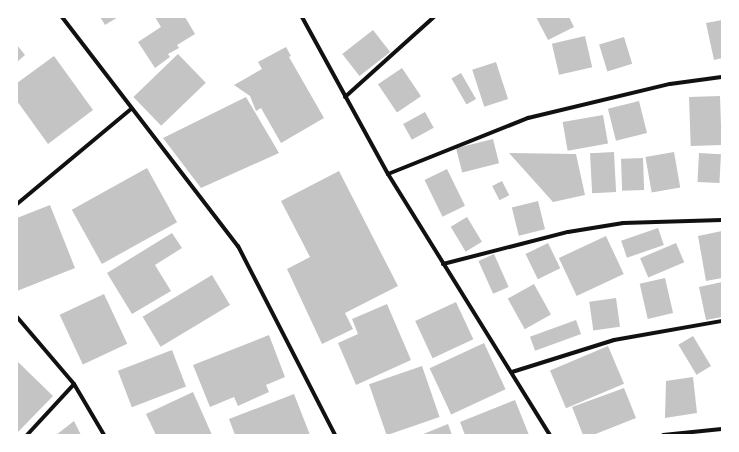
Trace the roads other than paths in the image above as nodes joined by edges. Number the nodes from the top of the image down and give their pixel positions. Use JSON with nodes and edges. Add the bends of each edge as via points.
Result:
{"nodes":[{"id":1,"x":62,"y":17,"type":"edge"},
{"id":2,"x":302,"y":17,"type":"edge"},
{"id":3,"x":434,"y":17,"type":"edge"},
{"id":4,"x":722,"y":77,"type":"edge"},
{"id":5,"x":345,"y":97,"type":"junction"},
{"id":6,"x":131,"y":109,"type":"junction"},
{"id":7,"x":388,"y":174,"type":"junction"},
{"id":8,"x":17,"y":204,"type":"edge"},
{"id":9,"x":722,"y":220,"type":"edge"},
{"id":10,"x":442,"y":264,"type":"junction"},
{"id":11,"x":17,"y":317,"type":"edge"},
{"id":12,"x":722,"y":320,"type":"edge"},
{"id":13,"x":512,"y":372,"type":"junction"},
{"id":14,"x":74,"y":384,"type":"junction"},
{"id":15,"x":722,"y":429,"type":"edge"},
{"id":16,"x":27,"y":435,"type":"edge"},
{"id":17,"x":104,"y":435,"type":"edge"},
{"id":18,"x":335,"y":435,"type":"edge"},
{"id":19,"x":550,"y":435,"type":"edge"},
{"id":20,"x":663,"y":435,"type":"edge"}],
"edges":[{"from":1,"to":6,"type":"street"},
{"from":2,"to":5,"type":"street"},
{"from":3,"to":5,"type":"street"},
{"from":4,"to":7,"type":"street","via":[[670,84],[528,118]]},
{"from":5,"to":7,"type":"street"},
{"from":6,"to":8,"type":"street"},
{"from":6,"to":18,"type":"street","via":[[172,164],[216,214],[238,246]]},
{"from":7,"to":10,"type":"street"},
{"from":9,"to":10,"type":"street","via":[[623,223],[568,232]]},
{"from":10,"to":13,"type":"street"},
{"from":11,"to":14,"type":"street"},
{"from":12,"to":13,"type":"street","via":[[614,340]]},
{"from":13,"to":19,"type":"street"},
{"from":14,"to":16,"type":"street"},
{"from":14,"to":17,"type":"street"},
{"from":15,"to":20,"type":"street"}]}
